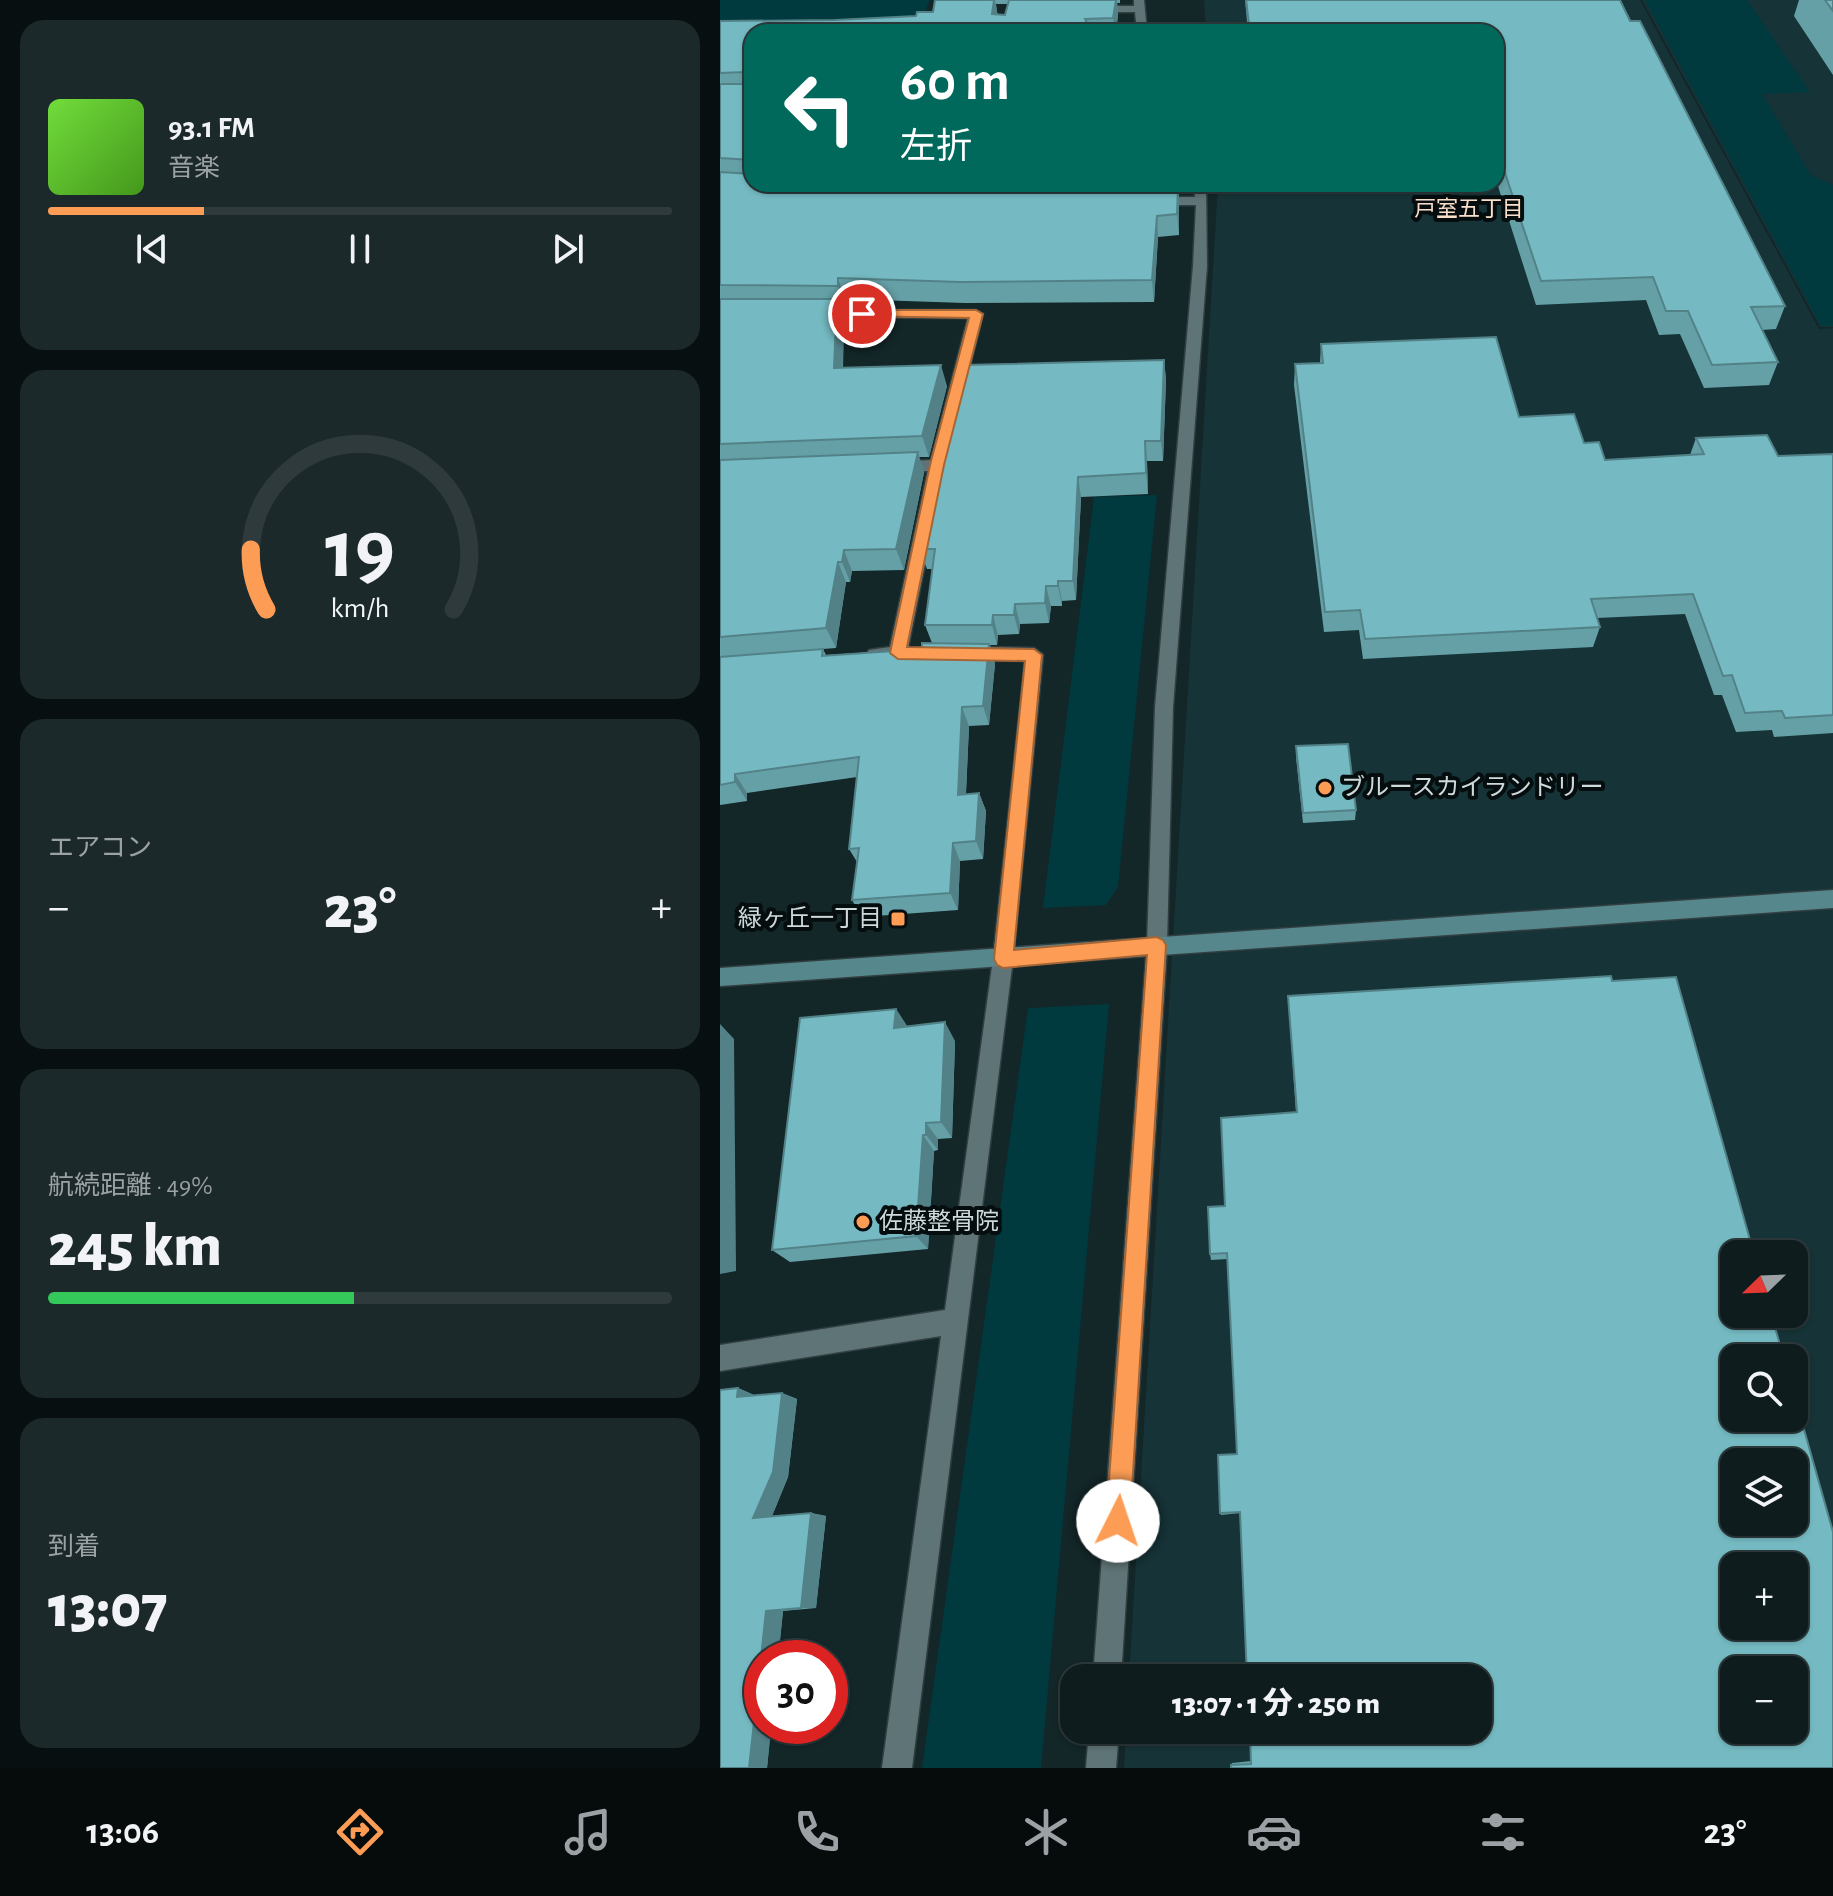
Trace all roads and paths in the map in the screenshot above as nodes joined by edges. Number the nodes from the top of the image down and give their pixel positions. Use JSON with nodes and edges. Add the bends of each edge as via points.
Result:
{"nodes":[{"id":1,"x":1140,"y":4,"type":"edge"},
{"id":2,"x":1081,"y":9,"type":"edge"},
{"id":3,"x":1141,"y":24,"type":"edge"},
{"id":4,"x":1201,"y":192,"type":"edge"},
{"id":5,"x":1142,"y":201,"type":"edge"},
{"id":6,"x":805,"y":314,"type":"edge"},
{"id":7,"x":937,"y":465,"type":"junction"},
{"id":8,"x":875,"y":467,"type":"edge"},
{"id":9,"x":943,"y":654,"type":"edge"},
{"id":10,"x":854,"y":657,"type":"edge"},
{"id":11,"x":1833,"y":899,"type":"edge"},
{"id":12,"x":1157,"y":945,"type":"junction"},
{"id":13,"x":1003,"y":959,"type":"junction"},
{"id":14,"x":720,"y":977,"type":"edge"},
{"id":15,"x":956,"y":1321,"type":"junction"},
{"id":16,"x":720,"y":1358,"type":"edge"},
{"id":17,"x":1108,"y":1664,"type":"edge"},
{"id":18,"x":1103,"y":1744,"type":"edge"},
{"id":19,"x":897,"y":1768,"type":"edge"},
{"id":20,"x":1101,"y":1768,"type":"edge"}],
"edges":[{"from":1,"to":2,"type":"street"},
{"from":1,"to":3,"type":"street"},
{"from":4,"to":5,"type":"street"},
{"from":4,"to":12,"type":"street","via":[[1200,266],[1164,707]]},
{"from":6,"to":7,"type":"street","via":[[976,314]]},
{"from":7,"to":8,"type":"street"},
{"from":7,"to":10,"type":"street","via":[[906,653]]},
{"from":9,"to":13,"type":"street","via":[[1034,655]]},
{"from":11,"to":12,"type":"street"},
{"from":12,"to":13,"type":"street"},
{"from":12,"to":17,"type":"street"},
{"from":13,"to":14,"type":"street"},
{"from":13,"to":15,"type":"street"},
{"from":15,"to":16,"type":"street"},
{"from":15,"to":19,"type":"street"},
{"from":18,"to":20,"type":"street"}]}
